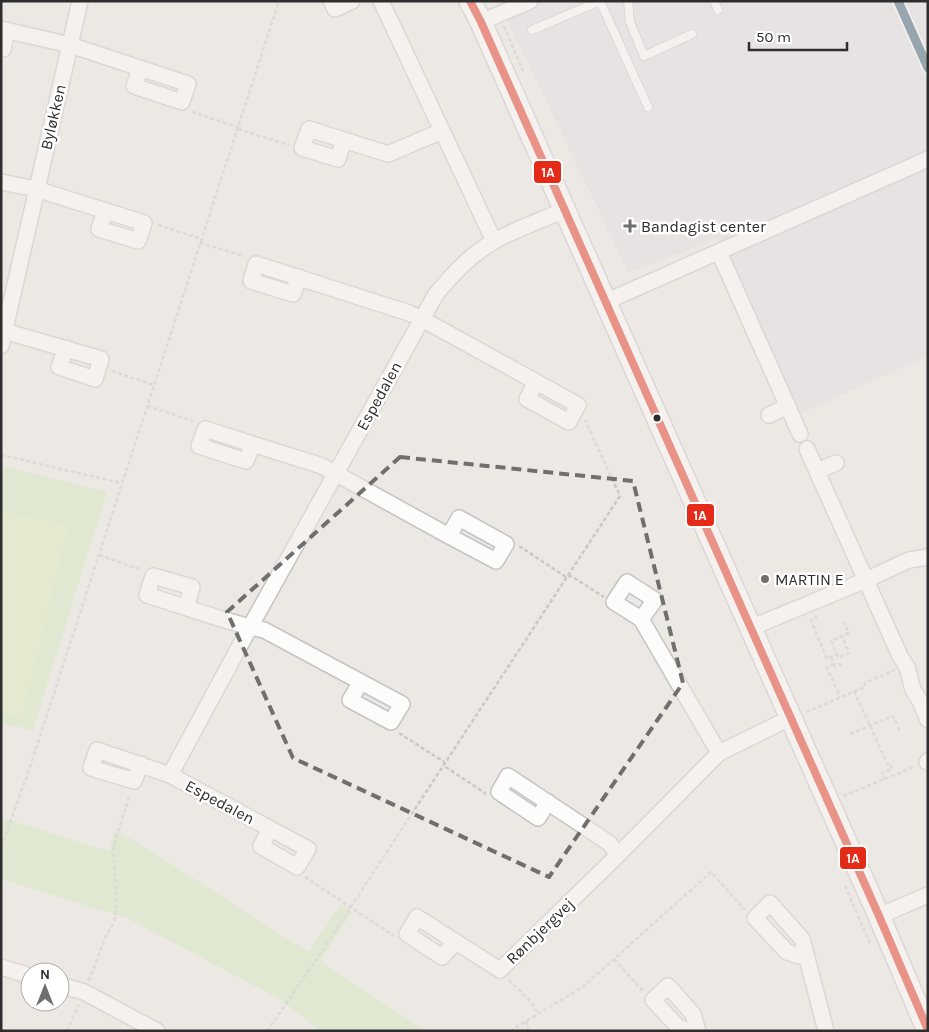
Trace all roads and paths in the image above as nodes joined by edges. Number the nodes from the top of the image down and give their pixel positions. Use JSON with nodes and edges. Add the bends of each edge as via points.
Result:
{"nodes":[{"id":1,"x":80,"y":1,"type":"edge"},
{"id":2,"x":279,"y":1,"type":"edge"},
{"id":3,"x":331,"y":1,"type":"edge"},
{"id":4,"x":352,"y":1,"type":"edge"},
{"id":5,"x":381,"y":1,"type":"edge"},
{"id":6,"x":470,"y":1,"type":"edge"},
{"id":7,"x":530,"y":1,"type":"edge"},
{"id":8,"x":600,"y":1,"type":"edge"},
{"id":9,"x":628,"y":1,"type":"edge"},
{"id":10,"x":714,"y":1,"type":"edge"},
{"id":11,"x":718,"y":10,"type":"dead end"},
{"id":12,"x":481,"y":22,"type":"junction"},
{"id":13,"x":4,"y":30,"type":"edge"},
{"id":14,"x":532,"y":30,"type":"dead end"},
{"id":15,"x":692,"y":34,"type":"dead end"},
{"id":16,"x":70,"y":44,"type":"junction"},
{"id":17,"x":1,"y":48,"type":"edge"},
{"id":18,"x":182,"y":102,"type":"joint"},
{"id":19,"x":648,"y":107,"type":"dead end"},
{"id":20,"x":238,"y":128,"type":"junction"},
{"id":21,"x":442,"y":131,"type":"junction"},
{"id":22,"x":302,"y":148,"type":"joint"},
{"id":23,"x":928,"y":159,"type":"edge"},
{"id":24,"x":1,"y":182,"type":"edge"},
{"id":25,"x":36,"y":189,"type":"junction"},
{"id":26,"x":565,"y":210,"type":"junction"},
{"id":27,"x":144,"y":223,"type":"joint"},
{"id":28,"x":201,"y":241,"type":"junction"},
{"id":29,"x":494,"y":241,"type":"junction"},
{"id":30,"x":719,"y":252,"type":"junction"},
{"id":31,"x":256,"y":264,"type":"joint"},
{"id":32,"x":605,"y":302,"type":"junction"},
{"id":33,"x":422,"y":319,"type":"junction"},
{"id":34,"x":3,"y":339,"type":"edge"},
{"id":35,"x":99,"y":367,"type":"joint"},
{"id":36,"x":154,"y":385,"type":"junction"},
{"id":37,"x":578,"y":405,"type":"joint"},
{"id":38,"x":147,"y":406,"type":"junction"},
{"id":39,"x":788,"y":406,"type":"junction"},
{"id":40,"x":769,"y":414,"type":"dead end"},
{"id":41,"x":204,"y":429,"type":"joint"},
{"id":42,"x":800,"y":434,"type":"dead end"},
{"id":43,"x":807,"y":449,"type":"dead end"},
{"id":44,"x":1,"y":455,"type":"edge"},
{"id":45,"x":836,"y":463,"type":"dead end"},
{"id":46,"x":817,"y":471,"type":"junction"},
{"id":47,"x":336,"y":473,"type":"junction"},
{"id":48,"x":121,"y":483,"type":"junction"},
{"id":49,"x":506,"y":544,"type":"joint"},
{"id":50,"x":99,"y":555,"type":"junction"},
{"id":51,"x":928,"y":557,"type":"edge"},
{"id":52,"x":153,"y":576,"type":"junction"},
{"id":53,"x":566,"y":577,"type":"junction"},
{"id":54,"x":866,"y":580,"type":"junction"},
{"id":55,"x":614,"y":602,"type":"junction"},
{"id":56,"x":186,"y":607,"type":"junction"},
{"id":57,"x":815,"y":615,"type":"dead end"},
{"id":58,"x":641,"y":619,"type":"junction"},
{"id":59,"x":843,"y":620,"type":"dead end"},
{"id":60,"x":250,"y":627,"type":"junction"},
{"id":61,"x":750,"y":628,"type":"junction"},
{"id":62,"x":842,"y":636,"type":"junction"},
{"id":63,"x":837,"y":654,"type":"junction"},
{"id":64,"x":831,"y":657,"type":"junction"},
{"id":65,"x":834,"y":664,"type":"junction"},
{"id":66,"x":841,"y":666,"type":"dead end"},
{"id":67,"x":896,"y":669,"type":"dead end"},
{"id":68,"x":361,"y":682,"type":"junction"},
{"id":69,"x":854,"y":691,"type":"junction"},
{"id":70,"x":840,"y":697,"type":"junction"},
{"id":71,"x":924,"y":699,"type":"edge"},
{"id":72,"x":798,"y":715,"type":"junction"},
{"id":73,"x":928,"y":720,"type":"edge"},
{"id":74,"x":391,"y":722,"type":"junction"},
{"id":75,"x":870,"y":726,"type":"junction"},
{"id":76,"x":900,"y":732,"type":"dead end"},
{"id":77,"x":850,"y":734,"type":"dead end"},
{"id":78,"x":719,"y":753,"type":"junction"},
{"id":79,"x":444,"y":762,"type":"junction"},
{"id":80,"x":927,"y":762,"type":"edge"},
{"id":81,"x":141,"y":764,"type":"junction"},
{"id":82,"x":170,"y":775,"type":"junction"},
{"id":83,"x":886,"y":779,"type":"junction"},
{"id":84,"x":134,"y":781,"type":"junction"},
{"id":85,"x":499,"y":792,"type":"joint"},
{"id":86,"x":827,"y":801,"type":"junction"},
{"id":87,"x":1,"y":847,"type":"edge"},
{"id":88,"x":618,"y":855,"type":"junction"},
{"id":89,"x":297,"y":866,"type":"joint"},
{"id":90,"x":928,"y":895,"type":"edge"},
{"id":91,"x":350,"y":907,"type":"junction"},
{"id":92,"x":879,"y":916,"type":"junction"},
{"id":93,"x":755,"y":918,"type":"junction"},
{"id":94,"x":407,"y":934,"type":"joint"},
{"id":95,"x":806,"y":958,"type":"junction"},
{"id":96,"x":614,"y":959,"type":"junction"},
{"id":97,"x":1,"y":967,"type":"edge"},
{"id":98,"x":500,"y":970,"type":"junction"},
{"id":99,"x":20,"y":973,"type":"edge"},
{"id":100,"x":70,"y":988,"type":"edge"},
{"id":101,"x":84,"y":992,"type":"junction"},
{"id":102,"x":653,"y":1000,"type":"junction"},
{"id":103,"x":76,"y":1011,"type":"dead end"},
{"id":104,"x":538,"y":1014,"type":"junction"},
{"id":105,"x":526,"y":1021,"type":"junction"},
{"id":106,"x":67,"y":1031,"type":"edge"},
{"id":107,"x":157,"y":1031,"type":"edge"},
{"id":108,"x":267,"y":1031,"type":"edge"},
{"id":109,"x":510,"y":1031,"type":"edge"},
{"id":110,"x":529,"y":1031,"type":"edge"},
{"id":111,"x":689,"y":1031,"type":"edge"},
{"id":112,"x":698,"y":1031,"type":"edge"},
{"id":113,"x":826,"y":1031,"type":"edge"},
{"id":114,"x":928,"y":1031,"type":"edge"}],
"edges":[{"from":1,"to":16,"type":"street","name":"Byløkken"},
{"from":2,"to":20,"type":"path"},
{"from":3,"to":4,"type":"street","via":[[335,9]]},
{"from":5,"to":21,"type":"street"},
{"from":6,"to":12,"type":"street"},
{"from":7,"to":12,"type":"street"},
{"from":8,"to":14,"type":"lane"},
{"from":8,"to":19,"type":"lane"},
{"from":9,"to":15,"type":"lane","via":[[630,22],[644,56]]},
{"from":10,"to":11,"type":"lane"},
{"from":12,"to":26,"type":"street"},
{"from":13,"to":16,"type":"street"},
{"from":13,"to":17,"type":"street"},
{"from":16,"to":18,"type":"street","via":[[188,84]]},
{"from":16,"to":25,"type":"street","name":"Byløkken"},
{"from":18,"to":20,"type":"path","via":[[181,108]]},
{"from":20,"to":22,"type":"path"},
{"from":20,"to":28,"type":"path"},
{"from":21,"to":22,"type":"street","via":[[388,154],[309,129]]},
{"from":21,"to":29,"type":"street"},
{"from":23,"to":30,"type":"street"},
{"from":24,"to":25,"type":"street"},
{"from":25,"to":27,"type":"street","via":[[105,212],[100,229],[138,242]]},
{"from":25,"to":34,"type":"street","name":"Byløkken"},
{"from":26,"to":29,"type":"street","name":"Espedalen"},
{"from":26,"to":32,"type":"street"},
{"from":27,"to":28,"type":"path"},
{"from":28,"to":31,"type":"path","via":[[252,259]]},
{"from":28,"to":36,"type":"path"},
{"from":29,"to":33,"type":"street","name":"Espedalen","via":[[454,272]]},
{"from":30,"to":32,"type":"street"},
{"from":30,"to":39,"type":"street"},
{"from":31,"to":33,"type":"street"},
{"from":32,"to":61,"type":"street"},
{"from":33,"to":37,"type":"street"},
{"from":33,"to":47,"type":"street","name":"Espedalen"},
{"from":34,"to":35,"type":"street","name":"Byløkken","via":[[66,348],[101,359]]},
{"from":35,"to":36,"type":"path"},
{"from":36,"to":38,"type":"path"},
{"from":37,"to":53,"type":"path","via":[[620,496]]},
{"from":38,"to":41,"type":"path","via":[[200,424]]},
{"from":38,"to":48,"type":"path"},
{"from":39,"to":40,"type":"street"},
{"from":39,"to":42,"type":"street"},
{"from":41,"to":47,"type":"street","via":[[199,446],[246,461],[253,444]]},
{"from":43,"to":46,"type":"street"},
{"from":44,"to":48,"type":"path"},
{"from":45,"to":46,"type":"street"},
{"from":46,"to":54,"type":"street"},
{"from":47,"to":49,"type":"street","via":[[449,536],[459,518]]},
{"from":47,"to":60,"type":"street","name":"Espedalen"},
{"from":48,"to":50,"type":"path"},
{"from":49,"to":53,"type":"path","via":[[515,544]]},
{"from":50,"to":52,"type":"path"},
{"from":50,"to":87,"type":"path"},
{"from":51,"to":54,"type":"street","via":[[910,560]]},
{"from":52,"to":56,"type":"street","via":[[147,594]]},
{"from":52,"to":56,"type":"street","via":[[192,587]]},
{"from":53,"to":55,"type":"path","via":[[571,576]]},
{"from":53,"to":79,"type":"path"},
{"from":54,"to":61,"type":"street"},
{"from":54,"to":71,"type":"street","via":[[906,665],[914,693]]},
{"from":55,"to":58,"type":"street"},
{"from":55,"to":58,"type":"street","via":[[626,582],[655,600]]},
{"from":56,"to":60,"type":"street"},
{"from":57,"to":64,"type":"path","via":[[816,618],[811,620],[827,659]]},
{"from":58,"to":78,"type":"street"},
{"from":59,"to":62,"type":"path","via":[[849,633]]},
{"from":60,"to":68,"type":"street","via":[[264,630]]},
{"from":60,"to":82,"type":"street","name":"Espedalen"},
{"from":61,"to":72,"type":"street"},
{"from":62,"to":63,"type":"path","via":[[831,641]]},
{"from":62,"to":63,"type":"path","via":[[849,653],[838,658]]},
{"from":63,"to":64,"type":"path"},
{"from":64,"to":65,"type":"path"},
{"from":65,"to":66,"type":"path"},
{"from":65,"to":70,"type":"path","via":[[827,667]]},
{"from":67,"to":69,"type":"path"},
{"from":68,"to":74,"type":"street","via":[[350,700]]},
{"from":68,"to":74,"type":"street","via":[[402,704]]},
{"from":69,"to":70,"type":"path"},
{"from":69,"to":75,"type":"path"},
{"from":70,"to":72,"type":"path"},
{"from":71,"to":73,"type":"street"},
{"from":72,"to":78,"type":"street","name":"Rønbjergvej"},
{"from":72,"to":86,"type":"street"},
{"from":74,"to":79,"type":"path","via":[[390,727]]},
{"from":75,"to":76,"type":"path","via":[[893,716]]},
{"from":75,"to":77,"type":"path"},
{"from":75,"to":83,"type":"path","via":[[892,769],[882,773]]},
{"from":78,"to":88,"type":"street","name":"Rønbjergvej"},
{"from":79,"to":85,"type":"path","via":[[446,767],[489,796]]},
{"from":79,"to":91,"type":"path"},
{"from":80,"to":83,"type":"path"},
{"from":81,"to":82,"type":"street","name":"Espedalen"},
{"from":81,"to":84,"type":"street"},
{"from":81,"to":84,"type":"street","name":"Espedalen","via":[[97,750],[91,768]]},
{"from":82,"to":89,"type":"street","name":"Espedalen","via":[[308,849]]},
{"from":83,"to":86,"type":"path"},
{"from":84,"to":101,"type":"path","via":[[114,848],[118,902],[114,922]]},
{"from":85,"to":88,"type":"street","via":[[508,776],[609,843]]},
{"from":86,"to":92,"type":"street"},
{"from":88,"to":98,"type":"street","name":"Rønbjergvej"},
{"from":89,"to":91,"type":"path","via":[[298,872]]},
{"from":90,"to":92,"type":"street"},
{"from":91,"to":94,"type":"path","via":[[403,941]]},
{"from":91,"to":108,"type":"path"},
{"from":92,"to":114,"type":"street"},
{"from":93,"to":95,"type":"street","via":[[787,952]]},
{"from":93,"to":95,"type":"street","via":[[770,903],[802,940]]},
{"from":93,"to":96,"type":"path","via":[[711,872]]},
{"from":94,"to":98,"type":"street","name":"Rønbjergvej","via":[[417,917]]},
{"from":95,"to":113,"type":"street"},
{"from":96,"to":102,"type":"path"},
{"from":96,"to":104,"type":"path","via":[[584,986]]},
{"from":97,"to":99,"type":"street"},
{"from":98,"to":104,"type":"path","via":[[532,1003]]},
{"from":100,"to":101,"type":"street"},
{"from":101,"to":107,"type":"street"},
{"from":102,"to":111,"type":"street","via":[[678,1027]]},
{"from":102,"to":112,"type":"street","via":[[668,986],[693,1014]]},
{"from":103,"to":106,"type":"path"},
{"from":104,"to":105,"type":"path"},
{"from":105,"to":109,"type":"path"},
{"from":105,"to":110,"type":"path"}]}
